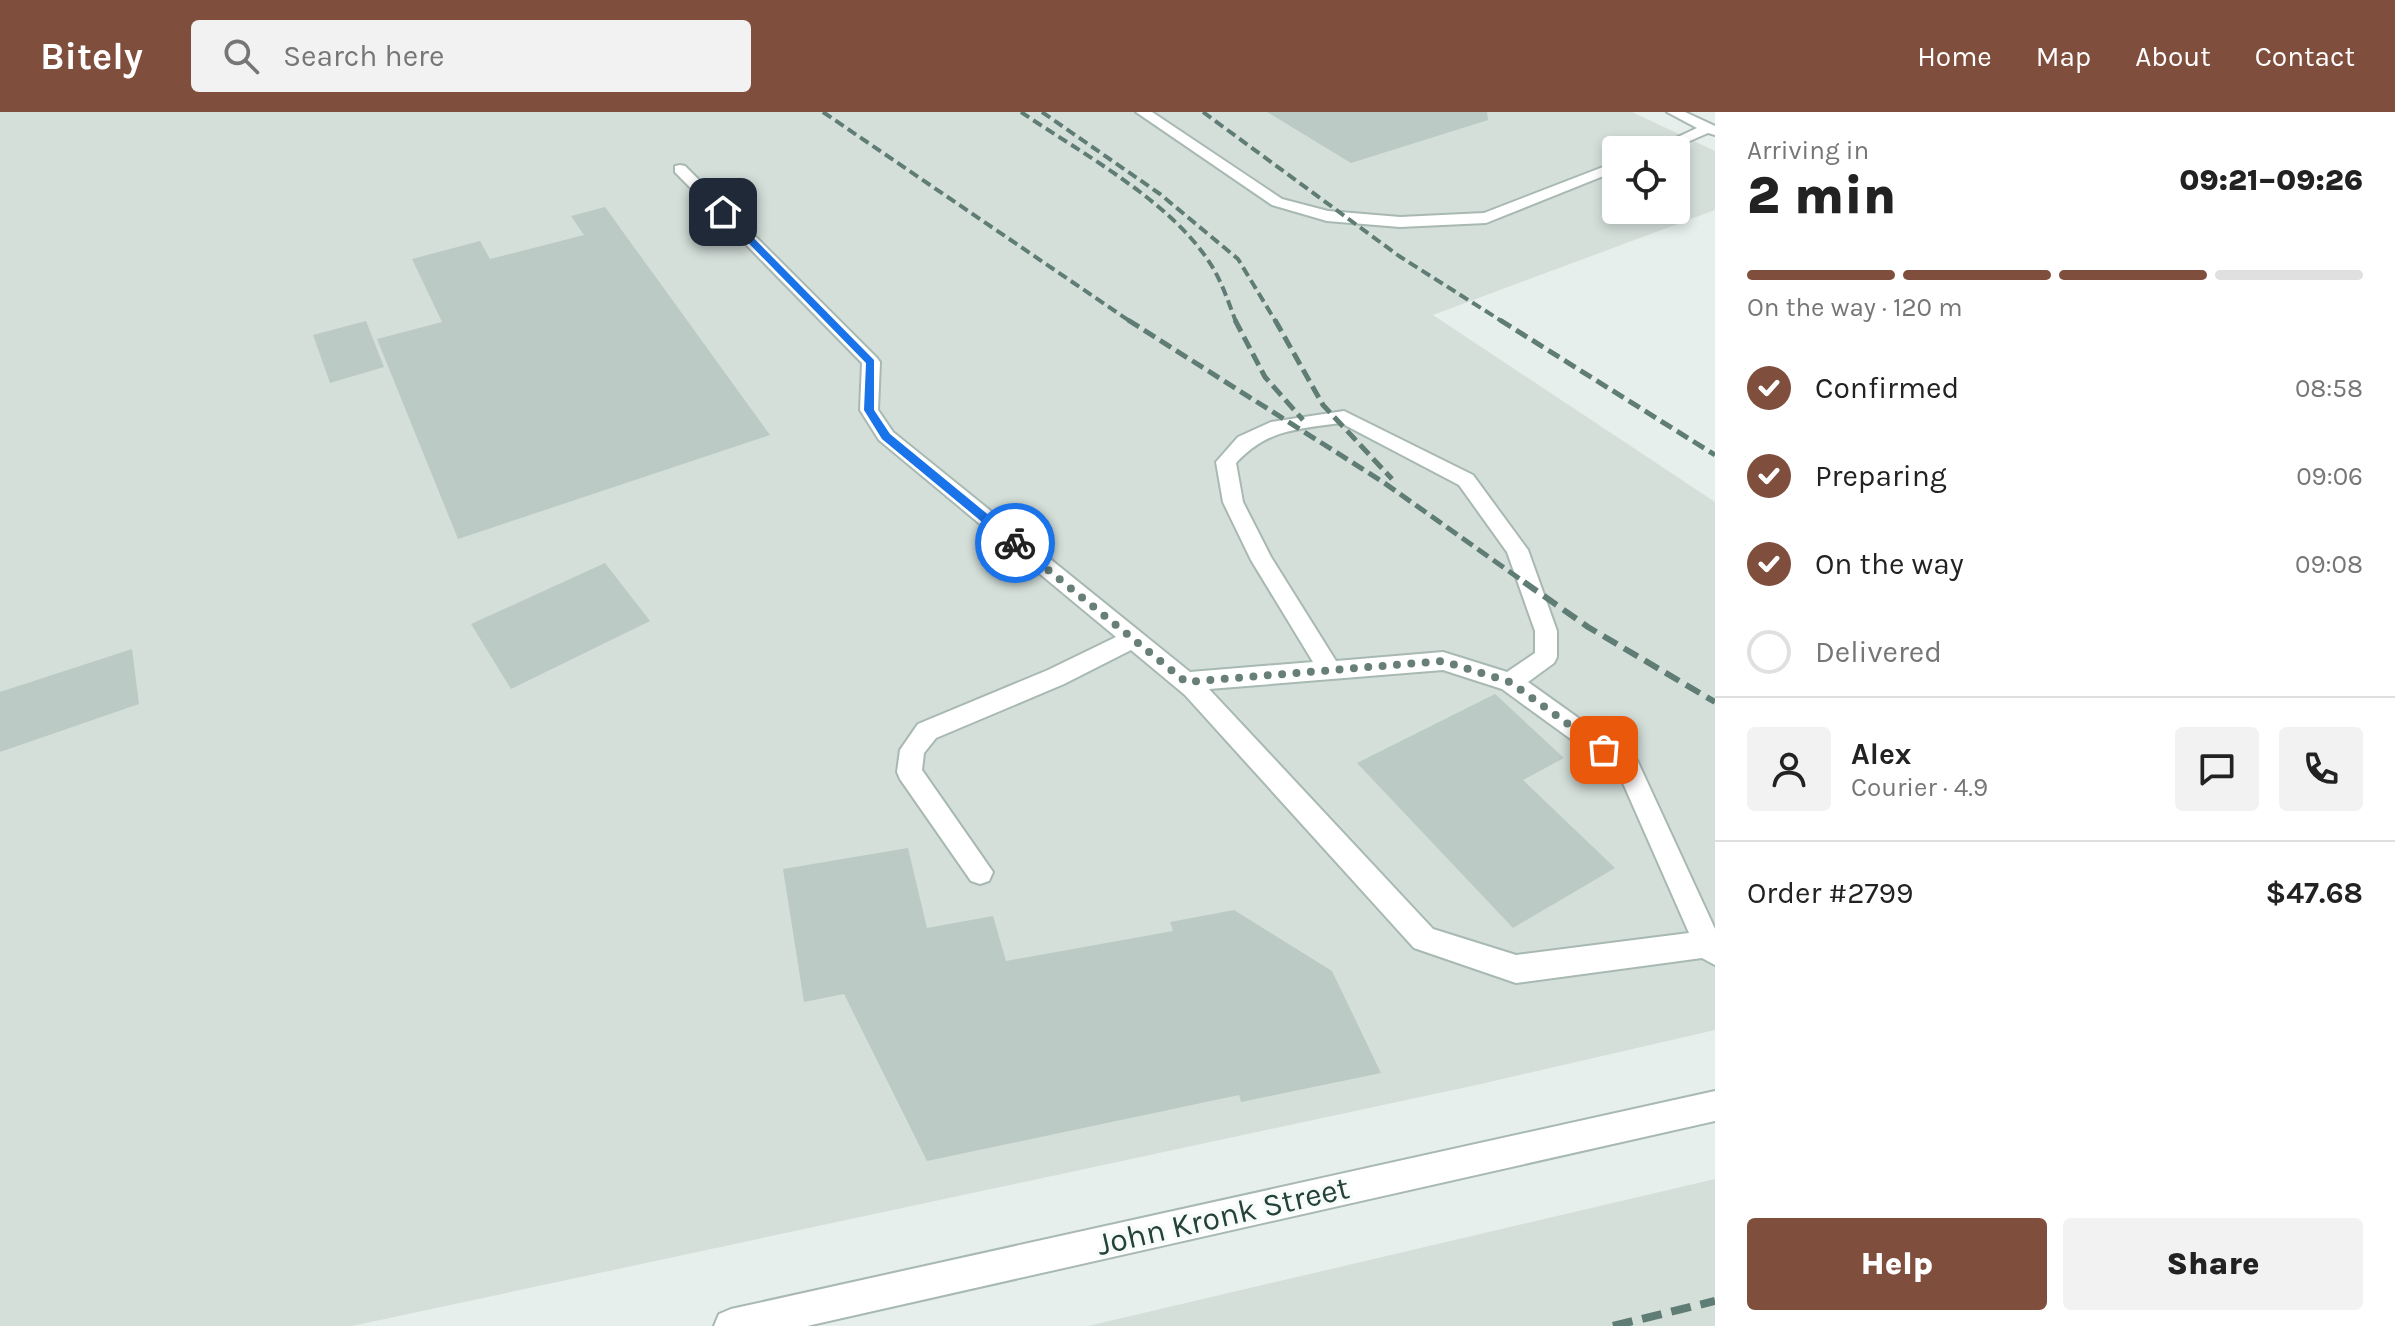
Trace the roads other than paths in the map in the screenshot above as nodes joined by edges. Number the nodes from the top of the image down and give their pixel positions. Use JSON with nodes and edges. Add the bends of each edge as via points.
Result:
{"nodes":[{"id":1,"x":1143,"y":112,"type":"edge"},
{"id":2,"x":1674,"y":112,"type":"edge"},
{"id":3,"x":1712,"y":130,"type":"edge"},
{"id":4,"x":1690,"y":138,"type":"edge"},
{"id":5,"x":680,"y":169,"type":"dead end"},
{"id":6,"x":1602,"y":172,"type":"edge"},
{"id":7,"x":1133,"y":639,"type":"junction"},
{"id":8,"x":1330,"y":670,"type":"junction"},
{"id":9,"x":1186,"y":682,"type":"junction"},
{"id":10,"x":1510,"y":682,"type":"junction"},
{"id":11,"x":980,"y":872,"type":"dead end"},
{"id":12,"x":1711,"y":948,"type":"edge"},
{"id":13,"x":1715,"y":1106,"type":"edge"},
{"id":14,"x":731,"y":1326,"type":"edge"}],
"edges":[{"from":1,"to":6,"type":"street","via":[[1277,202],[1327,216],[1400,222],[1486,218]]},
{"from":2,"to":3,"type":"street"},
{"from":3,"to":4,"type":"street"},
{"from":5,"to":7,"type":"street","via":[[871,362],[869,410],[886,436]]},
{"from":7,"to":9,"type":"street"},
{"from":7,"to":11,"type":"street","via":[[927,731],[912,750],[909,772]]},
{"from":8,"to":9,"type":"street"},
{"from":8,"to":10,"type":"street","via":[[1443,661]]},
{"from":8,"to":10,"type":"street","via":[[1233,502],[1226,462],[1245,441],[1278,426],[1344,417],[1466,480],[1517,550],[1546,631],[1546,657]]},
{"from":9,"to":12,"type":"street","via":[[1424,939],[1516,969]]},
{"from":10,"to":12,"type":"street","via":[[1628,767]]},
{"from":13,"to":14,"type":"street","name":"John Kronk Street"}]}
